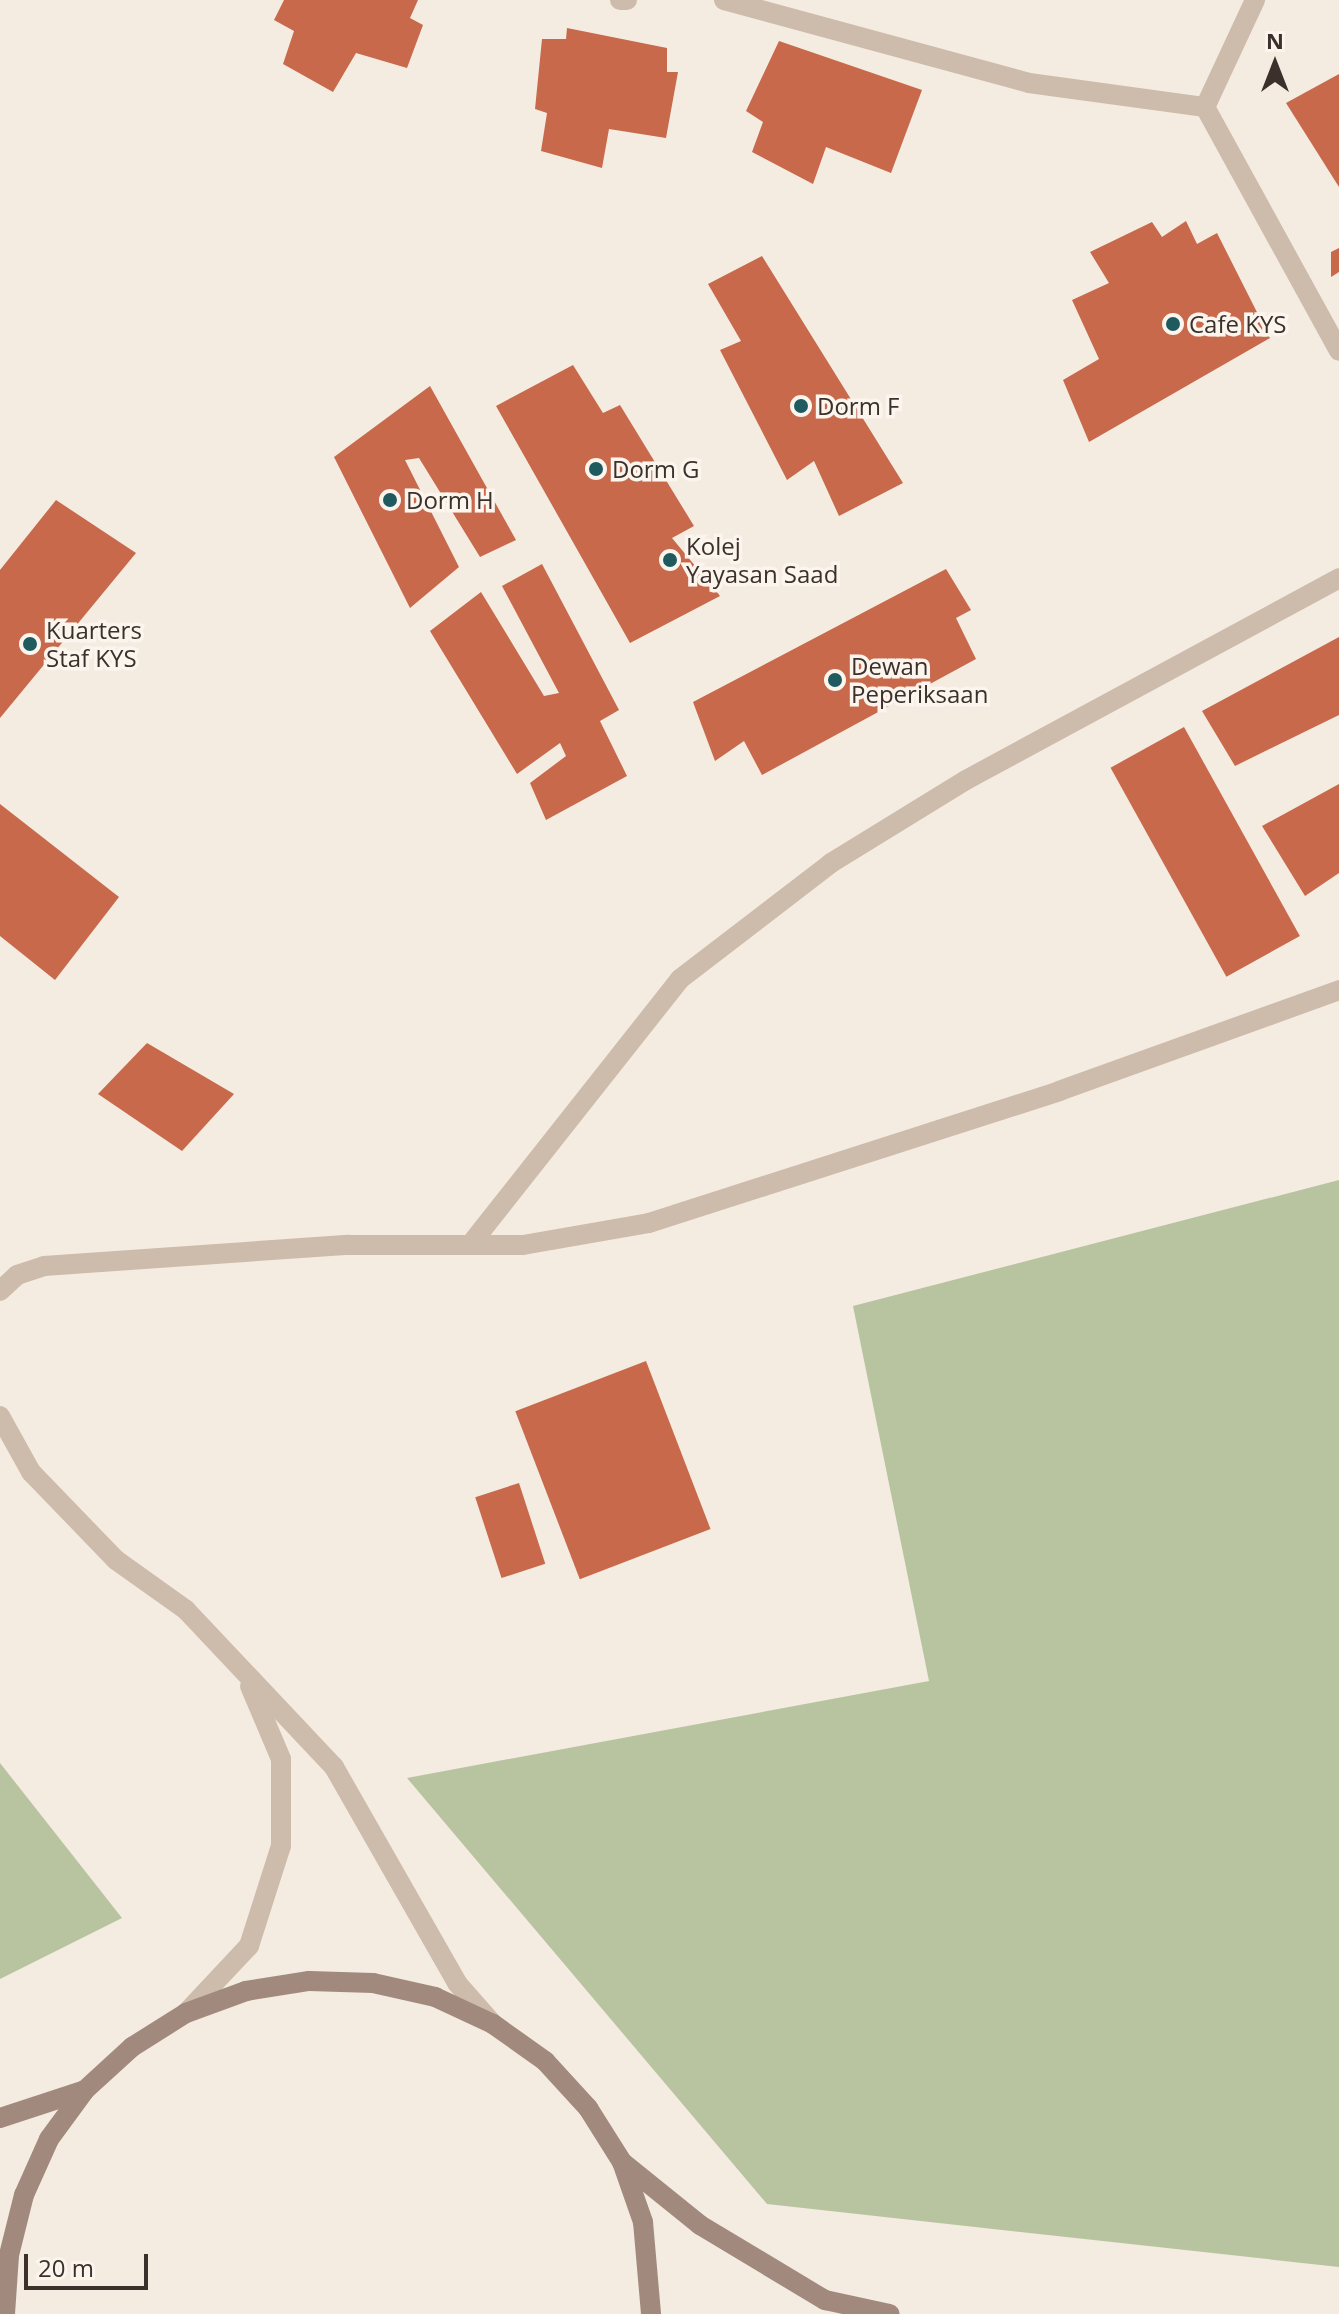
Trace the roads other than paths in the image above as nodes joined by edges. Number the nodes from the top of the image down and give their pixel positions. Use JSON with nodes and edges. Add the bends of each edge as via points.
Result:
{"nodes":[{"id":1,"x":620,"y":0,"type":"edge"},
{"id":2,"x":627,"y":0,"type":"edge"},
{"id":3,"x":724,"y":0,"type":"edge"},
{"id":4,"x":1255,"y":0,"type":"edge"},
{"id":5,"x":1205,"y":107,"type":"junction"},
{"id":6,"x":1339,"y":351,"type":"edge"},
{"id":7,"x":1339,"y":578,"type":"edge"},
{"id":8,"x":1339,"y":990,"type":"edge"},
{"id":9,"x":470,"y":1245,"type":"junction"},
{"id":10,"x":0,"y":1291,"type":"edge"},
{"id":11,"x":0,"y":1416,"type":"edge"},
{"id":12,"x":247,"y":1678,"type":"junction"},
{"id":13,"x":186,"y":2013,"type":"junction"},
{"id":14,"x":493,"y":2024,"type":"junction"},
{"id":15,"x":85,"y":2090,"type":"junction"},
{"id":16,"x":0,"y":2118,"type":"edge"},
{"id":17,"x":622,"y":2162,"type":"junction"},
{"id":18,"x":5,"y":2314,"type":"edge"},
{"id":19,"x":651,"y":2314,"type":"edge"},
{"id":20,"x":890,"y":2314,"type":"edge"}],
"edges":[{"from":1,"to":2,"type":"street"},
{"from":3,"to":5,"type":"street","via":[[1029,83]]},
{"from":4,"to":5,"type":"street"},
{"from":5,"to":6,"type":"street"},
{"from":7,"to":9,"type":"street","via":[[966,780],[806,882],[680,979]]},
{"from":8,"to":9,"type":"street","via":[[1059,1091],[649,1223],[523,1245]]},
{"from":9,"to":10,"type":"street","via":[[348,1245],[44,1266],[17,1275]]},
{"from":11,"to":12,"type":"street","via":[[31,1472],[116,1560],[186,1610]]},
{"from":12,"to":13,"type":"street","via":[[281,1759],[281,1846],[249,1946]]},
{"from":12,"to":14,"type":"street","via":[[334,1767],[457,1983]]},
{"from":13,"to":14,"type":"street","via":[[293,1983],[373,1983],[435,1997]]},
{"from":13,"to":15,"type":"street","via":[[132,2047]]},
{"from":14,"to":17,"type":"street","via":[[545,2061],[588,2108]]},
{"from":15,"to":16,"type":"street"},
{"from":15,"to":18,"type":"street","via":[[49,2139],[24,2195],[9,2255]]},
{"from":17,"to":19,"type":"street","via":[[643,2222]]},
{"from":17,"to":20,"type":"street","via":[[700,2225],[825,2300]]}]}
